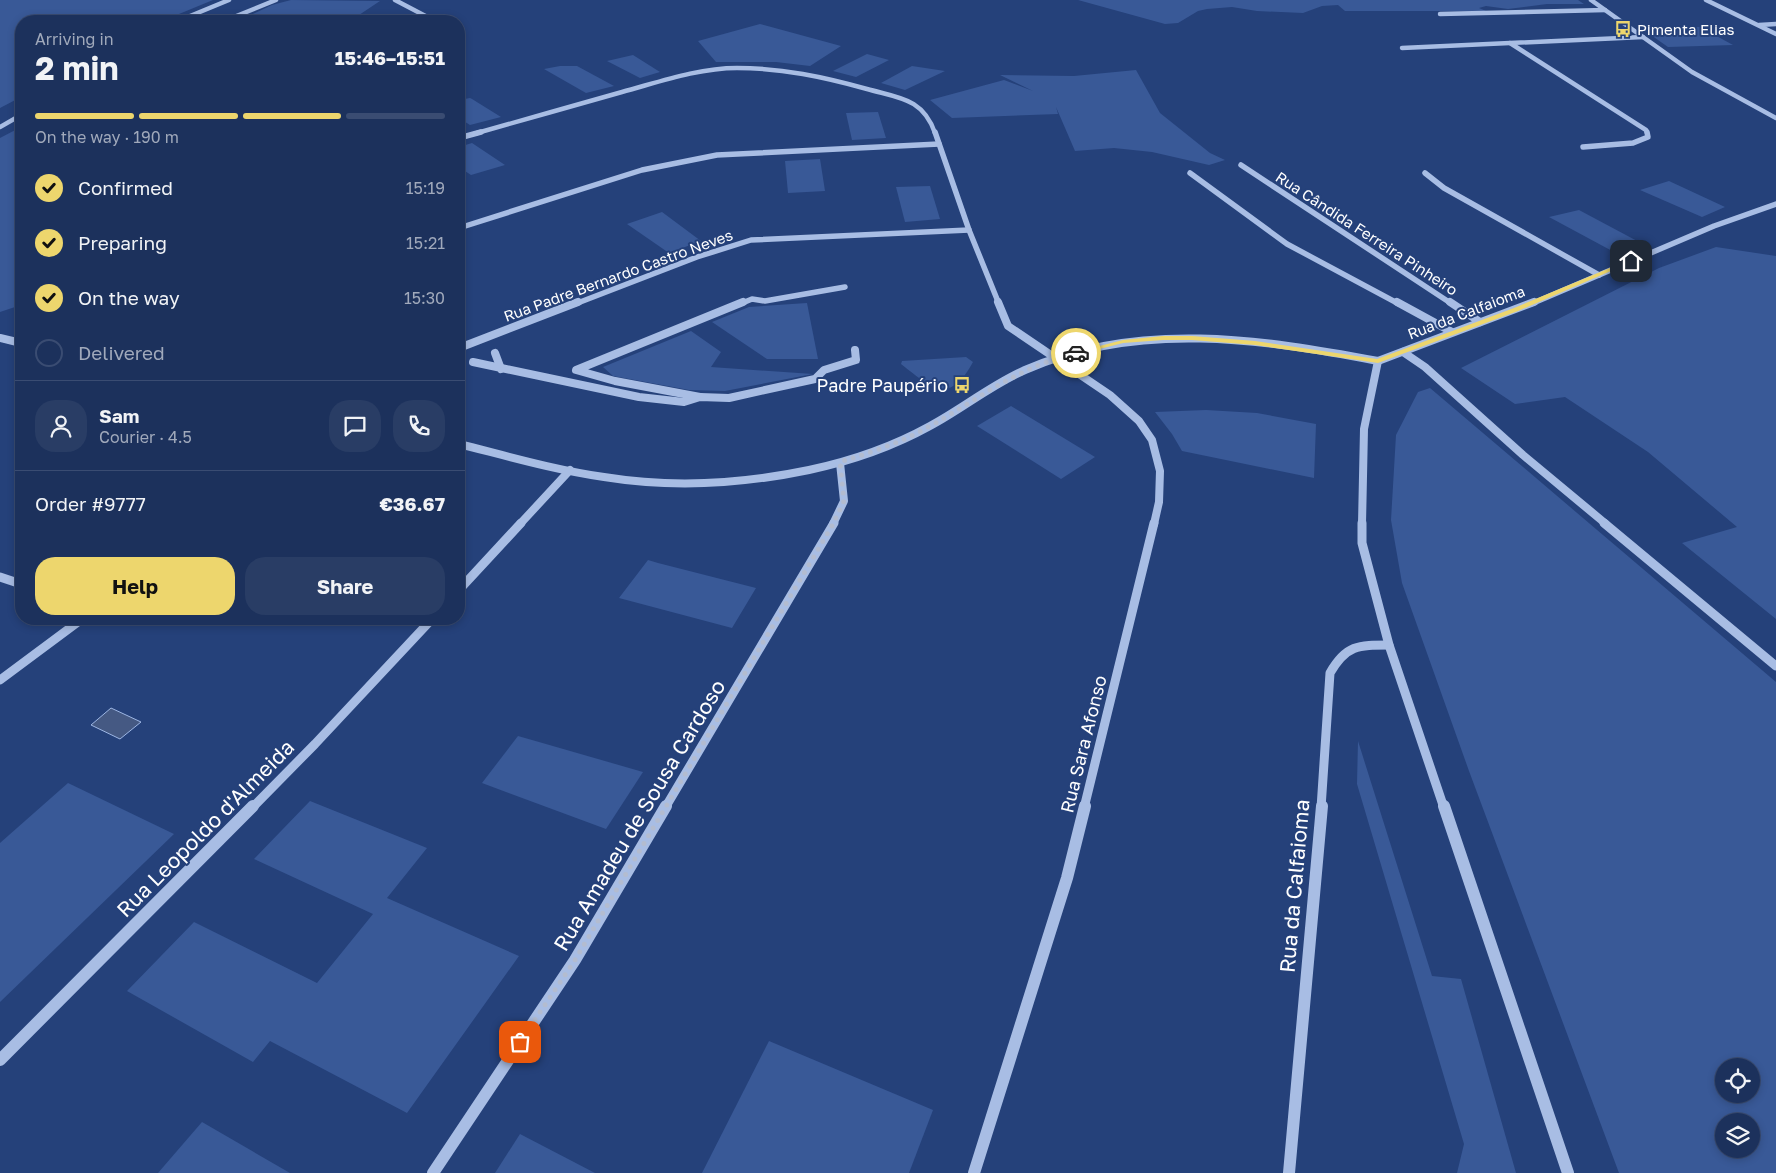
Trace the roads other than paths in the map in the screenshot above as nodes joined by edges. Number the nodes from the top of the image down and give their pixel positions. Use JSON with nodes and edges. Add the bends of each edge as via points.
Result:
{"nodes":[{"id":1,"x":229,"y":0,"type":"edge"},
{"id":2,"x":276,"y":0,"type":"edge"},
{"id":3,"x":395,"y":0,"type":"edge"},
{"id":4,"x":1591,"y":0,"type":"edge"},
{"id":5,"x":1706,"y":0,"type":"edge"},
{"id":6,"x":1605,"y":10,"type":"junction"},
{"id":7,"x":1440,"y":14,"type":"dead end"},
{"id":8,"x":193,"y":15,"type":"edge"},
{"id":9,"x":239,"y":15,"type":"edge"},
{"id":10,"x":424,"y":15,"type":"edge"},
{"id":11,"x":1776,"y":24,"type":"edge"},
{"id":12,"x":1756,"y":25,"type":"junction"},
{"id":13,"x":1776,"y":34,"type":"edge"},
{"id":14,"x":1643,"y":37,"type":"junction"},
{"id":15,"x":1510,"y":43,"type":"junction"},
{"id":16,"x":1402,"y":48,"type":"dead end"},
{"id":17,"x":15,"y":118,"type":"edge"},
{"id":18,"x":1776,"y":118,"type":"edge"},
{"id":19,"x":0,"y":127,"type":"edge"},
{"id":20,"x":465,"y":136,"type":"edge"},
{"id":21,"x":939,"y":144,"type":"junction"},
{"id":22,"x":1583,"y":147,"type":"dead end"},
{"id":23,"x":1241,"y":165,"type":"dead end"},
{"id":24,"x":1190,"y":173,"type":"dead end"},
{"id":25,"x":1425,"y":173,"type":"dead end"},
{"id":26,"x":1776,"y":204,"type":"edge"},
{"id":27,"x":465,"y":226,"type":"edge"},
{"id":28,"x":969,"y":230,"type":"junction"},
{"id":29,"x":1599,"y":275,"type":"junction"},
{"id":30,"x":845,"y":287,"type":"dead end"},
{"id":31,"x":1480,"y":322,"type":"junction"},
{"id":32,"x":1452,"y":332,"type":"junction"},
{"id":33,"x":0,"y":338,"type":"edge"},
{"id":34,"x":15,"y":341,"type":"edge"},
{"id":35,"x":465,"y":346,"type":"edge"},
{"id":36,"x":855,"y":350,"type":"dead end"},
{"id":37,"x":1402,"y":352,"type":"junction"},
{"id":38,"x":495,"y":353,"type":"dead end"},
{"id":39,"x":1057,"y":358,"type":"junction"},
{"id":40,"x":1378,"y":361,"type":"junction"},
{"id":41,"x":473,"y":362,"type":"dead end"},
{"id":42,"x":501,"y":369,"type":"junction"},
{"id":43,"x":700,"y":397,"type":"junction"},
{"id":44,"x":465,"y":445,"type":"edge"},
{"id":45,"x":840,"y":462,"type":"junction"},
{"id":46,"x":570,"y":470,"type":"junction"},
{"id":47,"x":0,"y":577,"type":"edge"},
{"id":48,"x":15,"y":582,"type":"edge"},
{"id":49,"x":465,"y":584,"type":"edge"},
{"id":50,"x":74,"y":625,"type":"edge"},
{"id":51,"x":426,"y":625,"type":"edge"},
{"id":52,"x":1389,"y":645,"type":"junction"},
{"id":53,"x":1776,"y":666,"type":"edge"},
{"id":54,"x":0,"y":680,"type":"edge"},
{"id":55,"x":0,"y":1060,"type":"edge"},
{"id":56,"x":433,"y":1173,"type":"edge"},
{"id":57,"x":974,"y":1173,"type":"edge"},
{"id":58,"x":1289,"y":1173,"type":"edge"},
{"id":59,"x":1568,"y":1173,"type":"edge"}],
"edges":[{"from":1,"to":8,"type":"street"},
{"from":2,"to":9,"type":"street"},
{"from":3,"to":10,"type":"street"},
{"from":4,"to":6,"type":"street"},
{"from":5,"to":12,"type":"street"},
{"from":6,"to":7,"type":"street"},
{"from":6,"to":14,"type":"street"},
{"from":11,"to":12,"type":"street"},
{"from":12,"to":13,"type":"street"},
{"from":14,"to":15,"type":"street"},
{"from":14,"to":18,"type":"street","via":[[1692,72]]},
{"from":15,"to":16,"type":"street"},
{"from":15,"to":22,"type":"street","via":[[1646,130],[1648,137],[1633,143]]},
{"from":17,"to":19,"type":"street"},
{"from":20,"to":21,"type":"street","name":"Rua Sara Afonso","via":[[680,76],[735,68],[784,70],[904,99],[921,108],[930,118]]},
{"from":21,"to":27,"type":"street","via":[[717,155],[642,170]]},
{"from":21,"to":28,"type":"street","name":"Rua Sara Afonso"},
{"from":23,"to":31,"type":"street","name":"Rua Cândida Ferreira Pinheiro"},
{"from":24,"to":32,"type":"street","via":[[1287,244]]},
{"from":25,"to":29,"type":"street","via":[[1444,188]]},
{"from":26,"to":29,"type":"street","name":"Rua da Calfaioma","via":[[1714,226]]},
{"from":28,"to":35,"type":"street","name":"Rua Padre Bernardo Castro Neves","via":[[751,240],[697,257]]},
{"from":28,"to":39,"type":"street","name":"Rua Sara Afonso","via":[[1008,326]]},
{"from":29,"to":31,"type":"street","name":"Rua da Calfaioma"},
{"from":30,"to":43,"type":"street","via":[[765,301],[752,299],[576,370]]},
{"from":31,"to":32,"type":"street","name":"Rua da Calfaioma"},
{"from":32,"to":37,"type":"street","name":"Rua da Calfaioma"},
{"from":33,"to":34,"type":"street"},
{"from":36,"to":43,"type":"street","via":[[856,360],[824,370],[815,379],[729,398]]},
{"from":37,"to":40,"type":"street","name":"Rua da Calfaioma"},
{"from":37,"to":53,"type":"street","via":[[1425,367],[1523,455]]},
{"from":38,"to":42,"type":"street"},
{"from":39,"to":40,"type":"street","via":[[1123,342],[1192,338],[1255,343]]},
{"from":39,"to":45,"type":"street","via":[[1000,383],[919,432]]},
{"from":39,"to":57,"type":"street","name":"Rua Sara Afonso","via":[[1110,395],[1139,421],[1152,440],[1160,471],[1159,502],[1067,878]]},
{"from":40,"to":52,"type":"street","via":[[1364,429],[1362,543]]},
{"from":41,"to":42,"type":"street"},
{"from":42,"to":43,"type":"street","via":[[654,399],[684,402]]},
{"from":44,"to":46,"type":"street"},
{"from":45,"to":46,"type":"street","via":[[721,484],[622,480]]},
{"from":45,"to":56,"type":"street","name":"Rua Amadeu de Sousa Cardoso","via":[[844,501],[832,526],[575,960]]},
{"from":46,"to":49,"type":"street"},
{"from":47,"to":48,"type":"street"},
{"from":50,"to":54,"type":"street"},
{"from":51,"to":55,"type":"street","name":"Rua Leopoldo d'Almeida","via":[[315,744]]},
{"from":52,"to":58,"type":"street","name":"Rua da Calfaioma","via":[[1363,645],[1340,656],[1330,674],[1326,756]]},
{"from":52,"to":59,"type":"street"}]}
